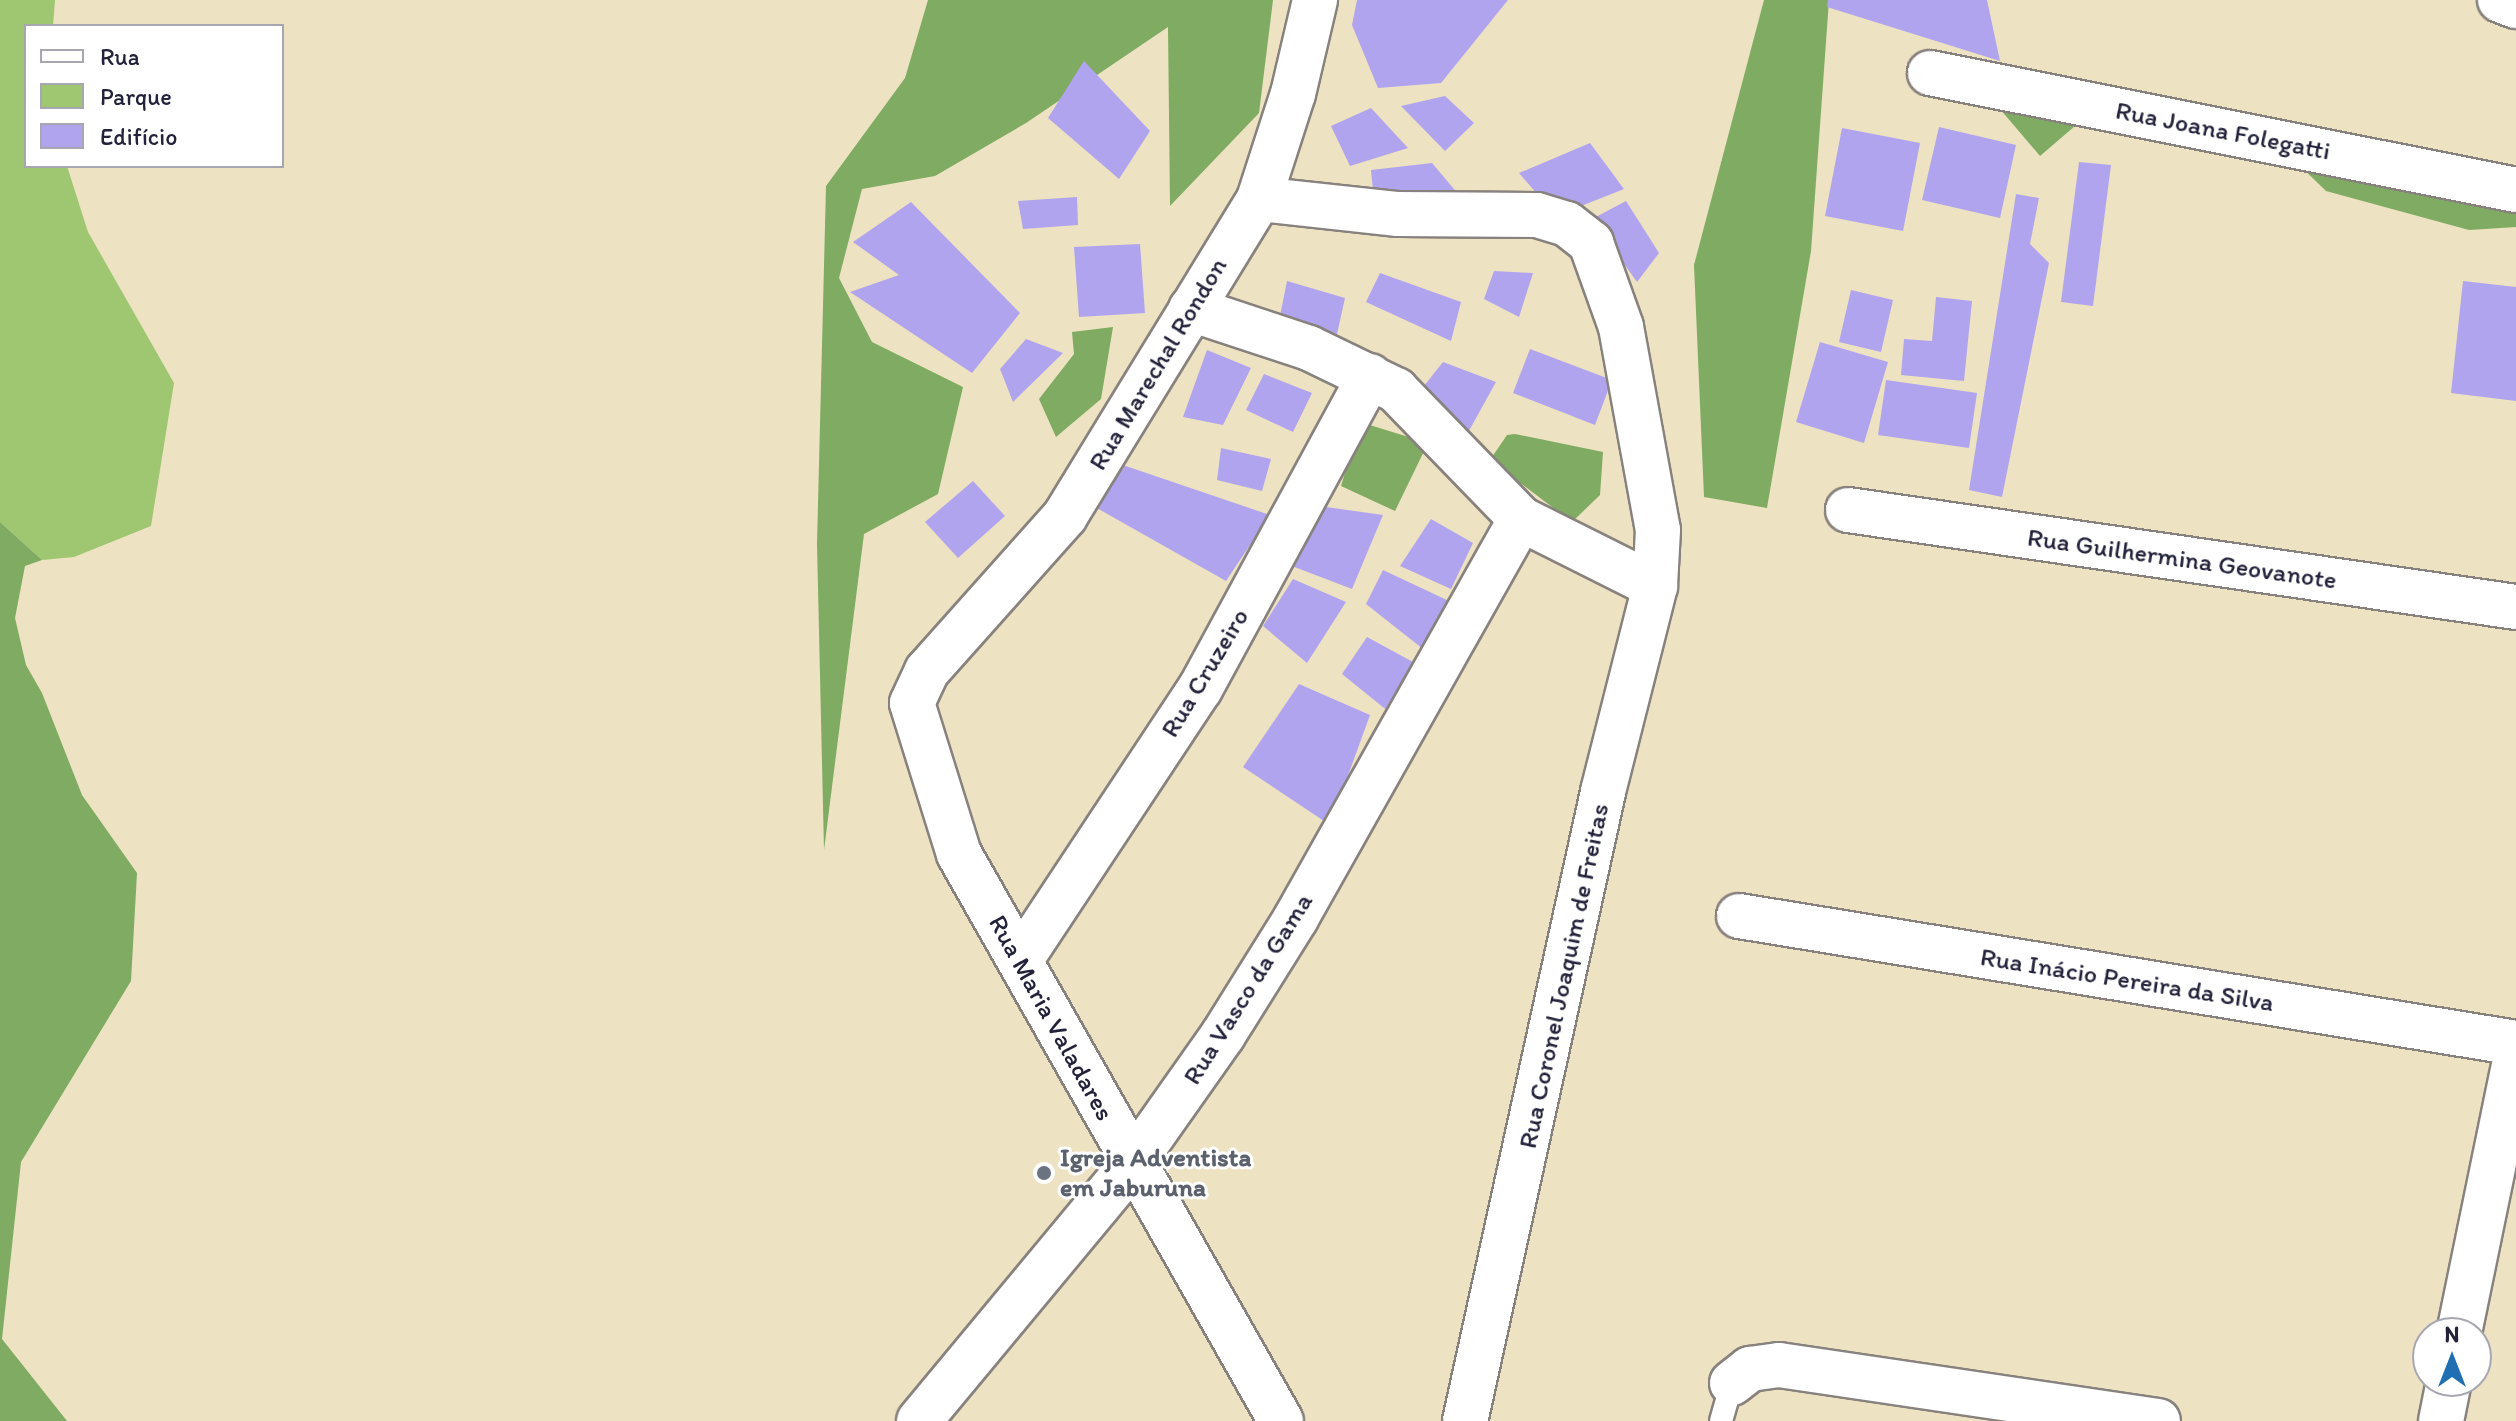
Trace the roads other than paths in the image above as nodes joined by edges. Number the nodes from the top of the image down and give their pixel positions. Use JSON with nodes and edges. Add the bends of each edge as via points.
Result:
{"nodes":[{"id":1,"x":1315,"y":0,"type":"edge"},
{"id":2,"x":2500,"y":0,"type":"edge"},
{"id":3,"x":2516,"y":6,"type":"edge"},
{"id":4,"x":1930,"y":73,"type":"dead end"},
{"id":5,"x":2516,"y":190,"type":"edge"},
{"id":6,"x":1259,"y":199,"type":"junction"},
{"id":7,"x":1191,"y":309,"type":"junction"},
{"id":8,"x":1370,"y":376,"type":"junction"},
{"id":9,"x":1848,"y":510,"type":"dead end"},
{"id":10,"x":1521,"y":519,"type":"junction"},
{"id":11,"x":1655,"y":586,"type":"junction"},
{"id":12,"x":2516,"y":607,"type":"edge"},
{"id":13,"x":918,"y":682,"type":"joint"},
{"id":14,"x":1739,"y":916,"type":"dead end"},
{"id":15,"x":1021,"y":959,"type":"junction"},
{"id":16,"x":2516,"y":1043,"type":"edge"},
{"id":17,"x":2516,"y":1055,"type":"edge"},
{"id":18,"x":1132,"y":1164,"type":"junction"},
{"id":19,"x":2462,"y":1317,"type":"edge"},
{"id":20,"x":2446,"y":1397,"type":"edge"},
{"id":21,"x":1726,"y":1402,"type":"edge"},
{"id":22,"x":919,"y":1421,"type":"edge"},
{"id":23,"x":1281,"y":1421,"type":"edge"},
{"id":24,"x":1465,"y":1421,"type":"edge"},
{"id":25,"x":2158,"y":1421,"type":"edge"},
{"id":26,"x":2441,"y":1421,"type":"edge"}],
"edges":[{"from":1,"to":6,"type":"street","name":"Rua Marechal Rondon","via":[[1293,94]]},
{"from":2,"to":3,"type":"street"},
{"from":4,"to":5,"type":"street","name":"Rua Joana Folegatti"},
{"from":6,"to":7,"type":"street","name":"Rua Marechal Rondon"},
{"from":6,"to":11,"type":"street","name":"Rua Coronel Joaquim de Freitas","via":[[1398,214],[1537,215],[1567,224],[1591,243],[1621,327],[1658,530]]},
{"from":7,"to":8,"type":"street","via":[[1309,348]]},
{"from":7,"to":13,"type":"street","name":"Rua Marechal Rondon","via":[[1065,516]]},
{"from":8,"to":10,"type":"street","via":[[1423,412]]},
{"from":8,"to":15,"type":"street","name":"Rua Cruzeiro","via":[[1200,689]]},
{"from":9,"to":12,"type":"street","name":"Rua Guilhermina Geovanote"},
{"from":10,"to":11,"type":"street"},
{"from":10,"to":18,"type":"street","name":"Rua Vasco da Gama","via":[[1260,979]]},
{"from":11,"to":24,"type":"street","name":"Rua Coronel Joaquim de Freitas","via":[[1603,792]]},
{"from":13,"to":15,"type":"street","name":"Rua Maria Valadares","via":[[912,703],[943,813],[977,888]]},
{"from":14,"to":16,"type":"street","name":"Rua Inácio Pereira da Silva"},
{"from":15,"to":18,"type":"street","name":"Rua Maria Valadares"},
{"from":17,"to":19,"type":"street"},
{"from":18,"to":22,"type":"street","name":"Rua Vasco da Gama"},
{"from":18,"to":23,"type":"street","name":"Rua Maria Valadares"},
{"from":20,"to":26,"type":"street"},
{"from":21,"to":25,"type":"street","via":[[1750,1369],[1779,1365]]}]}
